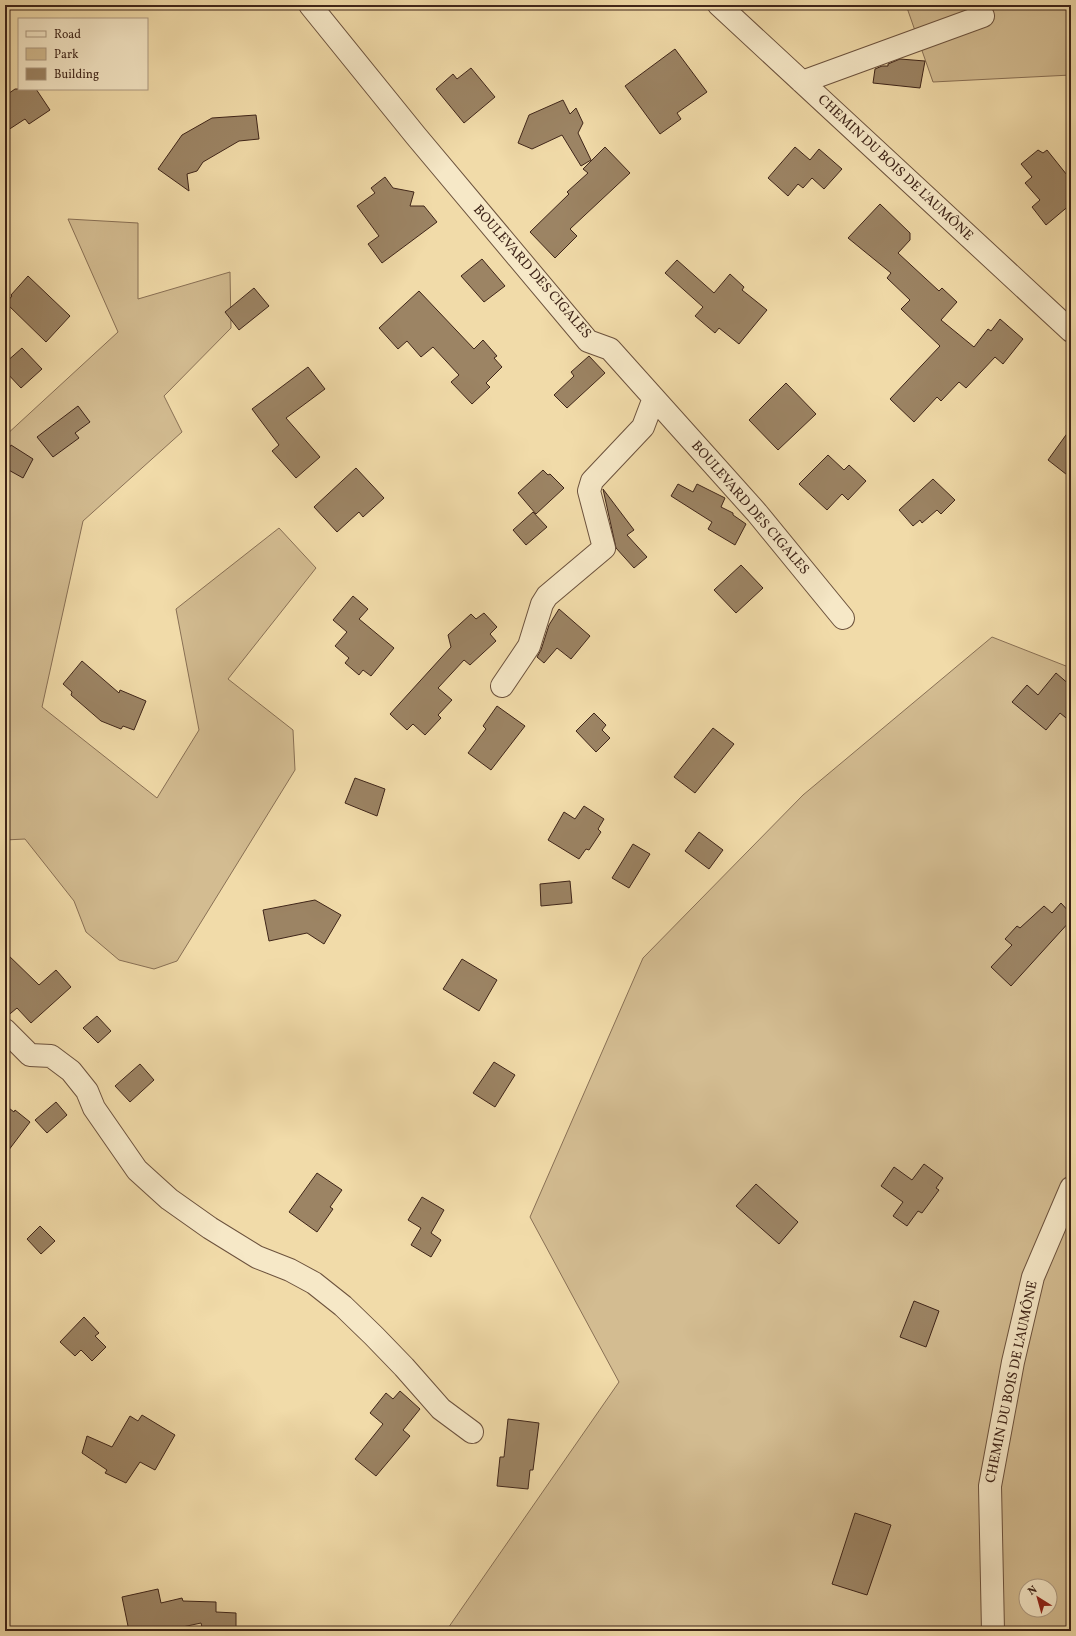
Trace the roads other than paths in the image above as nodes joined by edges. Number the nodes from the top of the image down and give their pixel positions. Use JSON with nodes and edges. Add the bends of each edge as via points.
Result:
{"nodes":[{"id":1,"x":719,"y":5,"type":"edge"},
{"id":2,"x":314,"y":6,"type":"edge"},
{"id":3,"x":982,"y":16,"type":"dead end"},
{"id":4,"x":802,"y":82,"type":"junction"},
{"id":5,"x":1071,"y":331,"type":"edge"},
{"id":6,"x":654,"y":398,"type":"junction"},
{"id":7,"x":843,"y":618,"type":"dead end"},
{"id":8,"x":502,"y":686,"type":"dead end"},
{"id":9,"x":5,"y":1030,"type":"edge"},
{"id":10,"x":1071,"y":1188,"type":"edge"},
{"id":11,"x":472,"y":1432,"type":"dead end"},
{"id":12,"x":993,"y":1631,"type":"edge"}],
"edges":[{"from":1,"to":4,"type":"street","name":"CHEMIN DU BOIS DE L'AUMÔNE"},
{"from":2,"to":6,"type":"street","name":"BOULEVARD DES CIGALES","via":[[416,136],[588,341],[610,350]]},
{"from":3,"to":4,"type":"street"},
{"from":4,"to":5,"type":"street","name":"CHEMIN DU BOIS DE L'AUMÔNE"},
{"from":6,"to":7,"type":"street","name":"BOULEVARD DES CIGALES","via":[[757,513]]},
{"from":6,"to":8,"type":"street","via":[[642,426],[592,481],[589,491],[604,548],[547,596],[529,646]]},
{"from":9,"to":11,"type":"street","via":[[30,1055],[51,1056],[71,1071],[87,1091],[94,1108],[137,1170],[169,1199],[257,1257],[314,1283],[374,1336],[441,1409]]},
{"from":10,"to":12,"type":"street","name":"CHEMIN DU BOIS DE L'AUMÔNE","via":[[1033,1276],[1013,1362],[990,1486]]}]}
